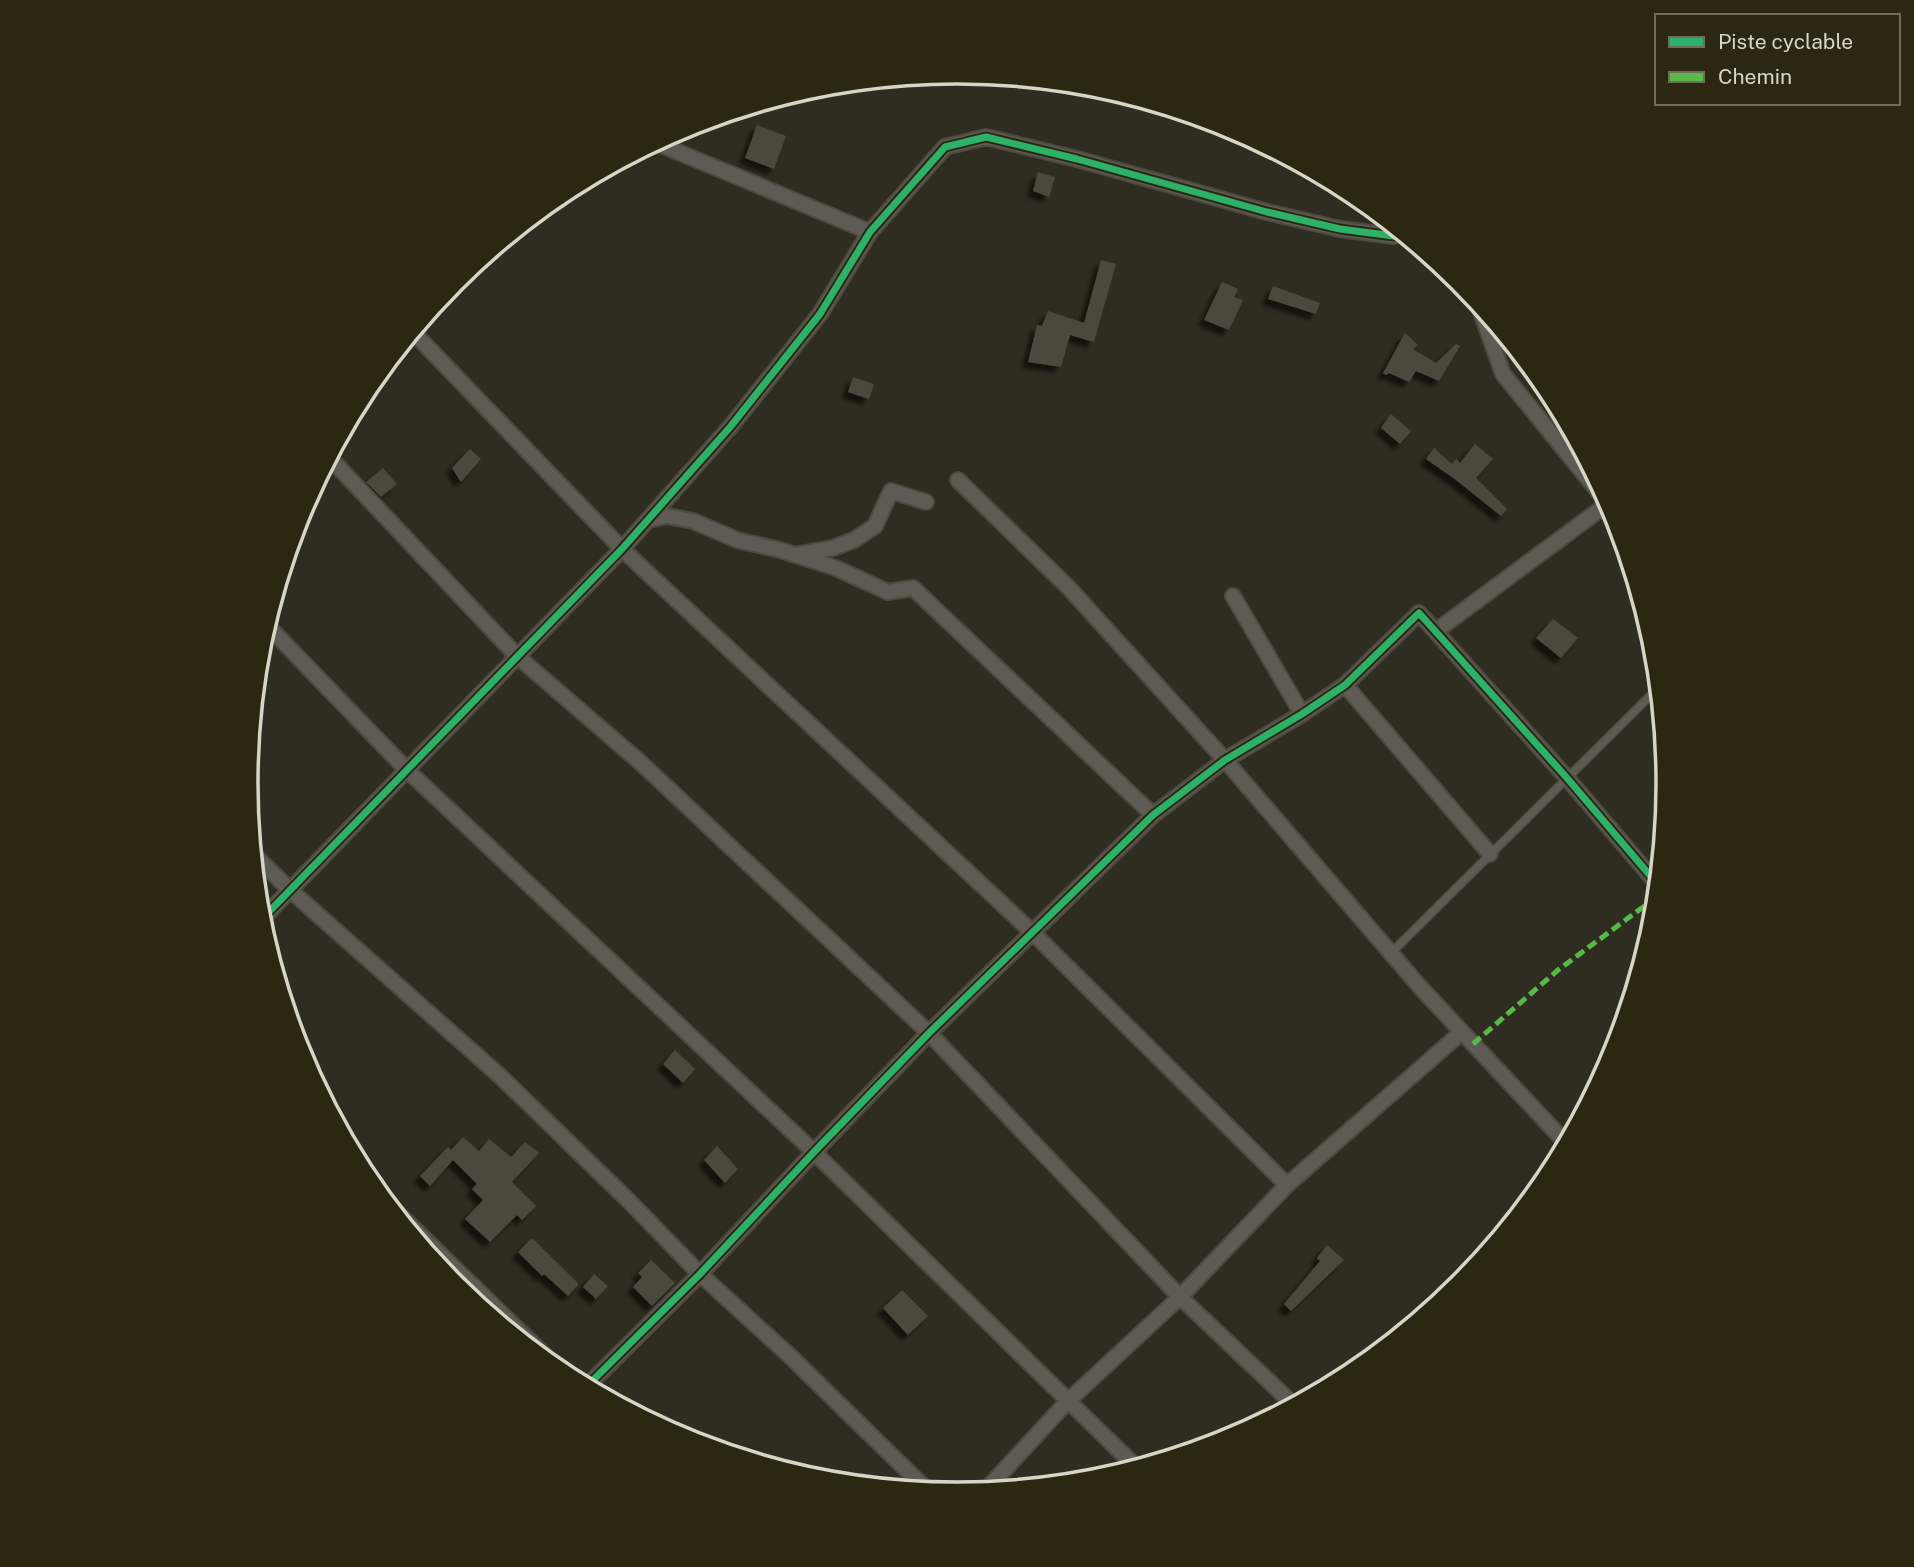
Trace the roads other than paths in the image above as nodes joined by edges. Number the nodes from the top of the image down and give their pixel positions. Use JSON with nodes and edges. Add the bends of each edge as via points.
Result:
{"nodes":[{"id":1,"x":667,"y":147,"type":"edge"},
{"id":2,"x":870,"y":232,"type":"junction"},
{"id":3,"x":1391,"y":236,"type":"edge"},
{"id":4,"x":1486,"y":326,"type":"edge"},
{"id":5,"x":418,"y":338,"type":"edge"},
{"id":6,"x":335,"y":464,"type":"edge"},
{"id":7,"x":1583,"y":471,"type":"edge"},
{"id":8,"x":958,"y":480,"type":"dead end"},
{"id":9,"x":926,"y":502,"type":"dead end"},
{"id":10,"x":1602,"y":513,"type":"edge"},
{"id":11,"x":648,"y":520,"type":"junction"},
{"id":12,"x":622,"y":549,"type":"junction"},
{"id":13,"x":794,"y":555,"type":"junction"},
{"id":14,"x":1233,"y":596,"type":"dead end"},
{"id":15,"x":1436,"y":631,"type":"junction"},
{"id":16,"x":274,"y":633,"type":"edge"},
{"id":17,"x":517,"y":656,"type":"junction"},
{"id":18,"x":1345,"y":685,"type":"junction"},
{"id":19,"x":1651,"y":695,"type":"edge"},
{"id":20,"x":1302,"y":714,"type":"junction"},
{"id":21,"x":1225,"y":760,"type":"junction"},
{"id":22,"x":407,"y":770,"type":"junction"},
{"id":23,"x":1567,"y":778,"type":"junction"},
{"id":24,"x":1153,"y":815,"type":"junction"},
{"id":25,"x":1490,"y":854,"type":"junction"},
{"id":26,"x":262,"y":863,"type":"edge"},
{"id":27,"x":1651,"y":876,"type":"edge"},
{"id":28,"x":290,"y":890,"type":"junction"},
{"id":29,"x":269,"y":911,"type":"edge"},
{"id":30,"x":1032,"y":932,"type":"junction"},
{"id":31,"x":1390,"y":954,"type":"junction"},
{"id":32,"x":1462,"y":1032,"type":"junction"},
{"id":33,"x":929,"y":1033,"type":"junction"},
{"id":34,"x":1560,"y":1137,"type":"edge"},
{"id":35,"x":814,"y":1152,"type":"junction"},
{"id":36,"x":1287,"y":1185,"type":"junction"},
{"id":37,"x":434,"y":1248,"type":"edge"},
{"id":38,"x":700,"y":1274,"type":"junction"},
{"id":39,"x":1180,"y":1297,"type":"junction"},
{"id":40,"x":501,"y":1313,"type":"edge"},
{"id":41,"x":593,"y":1380,"type":"edge"},
{"id":42,"x":1288,"y":1399,"type":"edge"},
{"id":43,"x":1068,"y":1401,"type":"junction"},
{"id":44,"x":1130,"y":1461,"type":"edge"},
{"id":45,"x":919,"y":1482,"type":"edge"},
{"id":46,"x":993,"y":1482,"type":"edge"}],
"edges":[{"from":1,"to":2,"type":"street"},
{"from":2,"to":3,"type":"street","via":[[945,147],[986,137],[1267,212]]},
{"from":2,"to":11,"type":"street","via":[[820,314],[732,426]]},
{"from":4,"to":7,"type":"street","via":[[1503,374]]},
{"from":5,"to":12,"type":"street"},
{"from":6,"to":17,"type":"street"},
{"from":8,"to":21,"type":"street","via":[[1069,588]]},
{"from":9,"to":13,"type":"street","via":[[891,491],[875,526],[854,540]]},
{"from":10,"to":15,"type":"street"},
{"from":11,"to":12,"type":"street"},
{"from":11,"to":13,"type":"street","via":[[667,516],[693,521],[737,540]]},
{"from":12,"to":17,"type":"street"},
{"from":12,"to":30,"type":"street"},
{"from":13,"to":24,"type":"street","via":[[888,592],[913,588]]},
{"from":14,"to":20,"type":"street"},
{"from":15,"to":18,"type":"street","via":[[1419,613]]},
{"from":15,"to":23,"type":"street"},
{"from":16,"to":22,"type":"street"},
{"from":17,"to":22,"type":"street"},
{"from":17,"to":33,"type":"street","via":[[641,763]]},
{"from":18,"to":20,"type":"street"},
{"from":18,"to":25,"type":"street"},
{"from":19,"to":23,"type":"lane"},
{"from":20,"to":21,"type":"street"},
{"from":21,"to":24,"type":"street"},
{"from":21,"to":31,"type":"street"},
{"from":22,"to":28,"type":"street"},
{"from":22,"to":35,"type":"street"},
{"from":23,"to":25,"type":"lane"},
{"from":23,"to":27,"type":"street"},
{"from":24,"to":30,"type":"street"},
{"from":25,"to":31,"type":"lane"},
{"from":26,"to":28,"type":"street"},
{"from":28,"to":29,"type":"street"},
{"from":28,"to":38,"type":"street","via":[[500,1076]]},
{"from":30,"to":33,"type":"street"},
{"from":30,"to":36,"type":"street"},
{"from":31,"to":32,"type":"street"},
{"from":32,"to":34,"type":"street"},
{"from":32,"to":36,"type":"street"},
{"from":33,"to":35,"type":"street"},
{"from":33,"to":39,"type":"street"},
{"from":35,"to":38,"type":"street"},
{"from":35,"to":43,"type":"street"},
{"from":36,"to":39,"type":"street"},
{"from":37,"to":40,"type":"street"},
{"from":38,"to":41,"type":"street"},
{"from":38,"to":45,"type":"street"},
{"from":39,"to":42,"type":"street"},
{"from":39,"to":43,"type":"street"},
{"from":43,"to":44,"type":"street"},
{"from":43,"to":46,"type":"street"}]}
